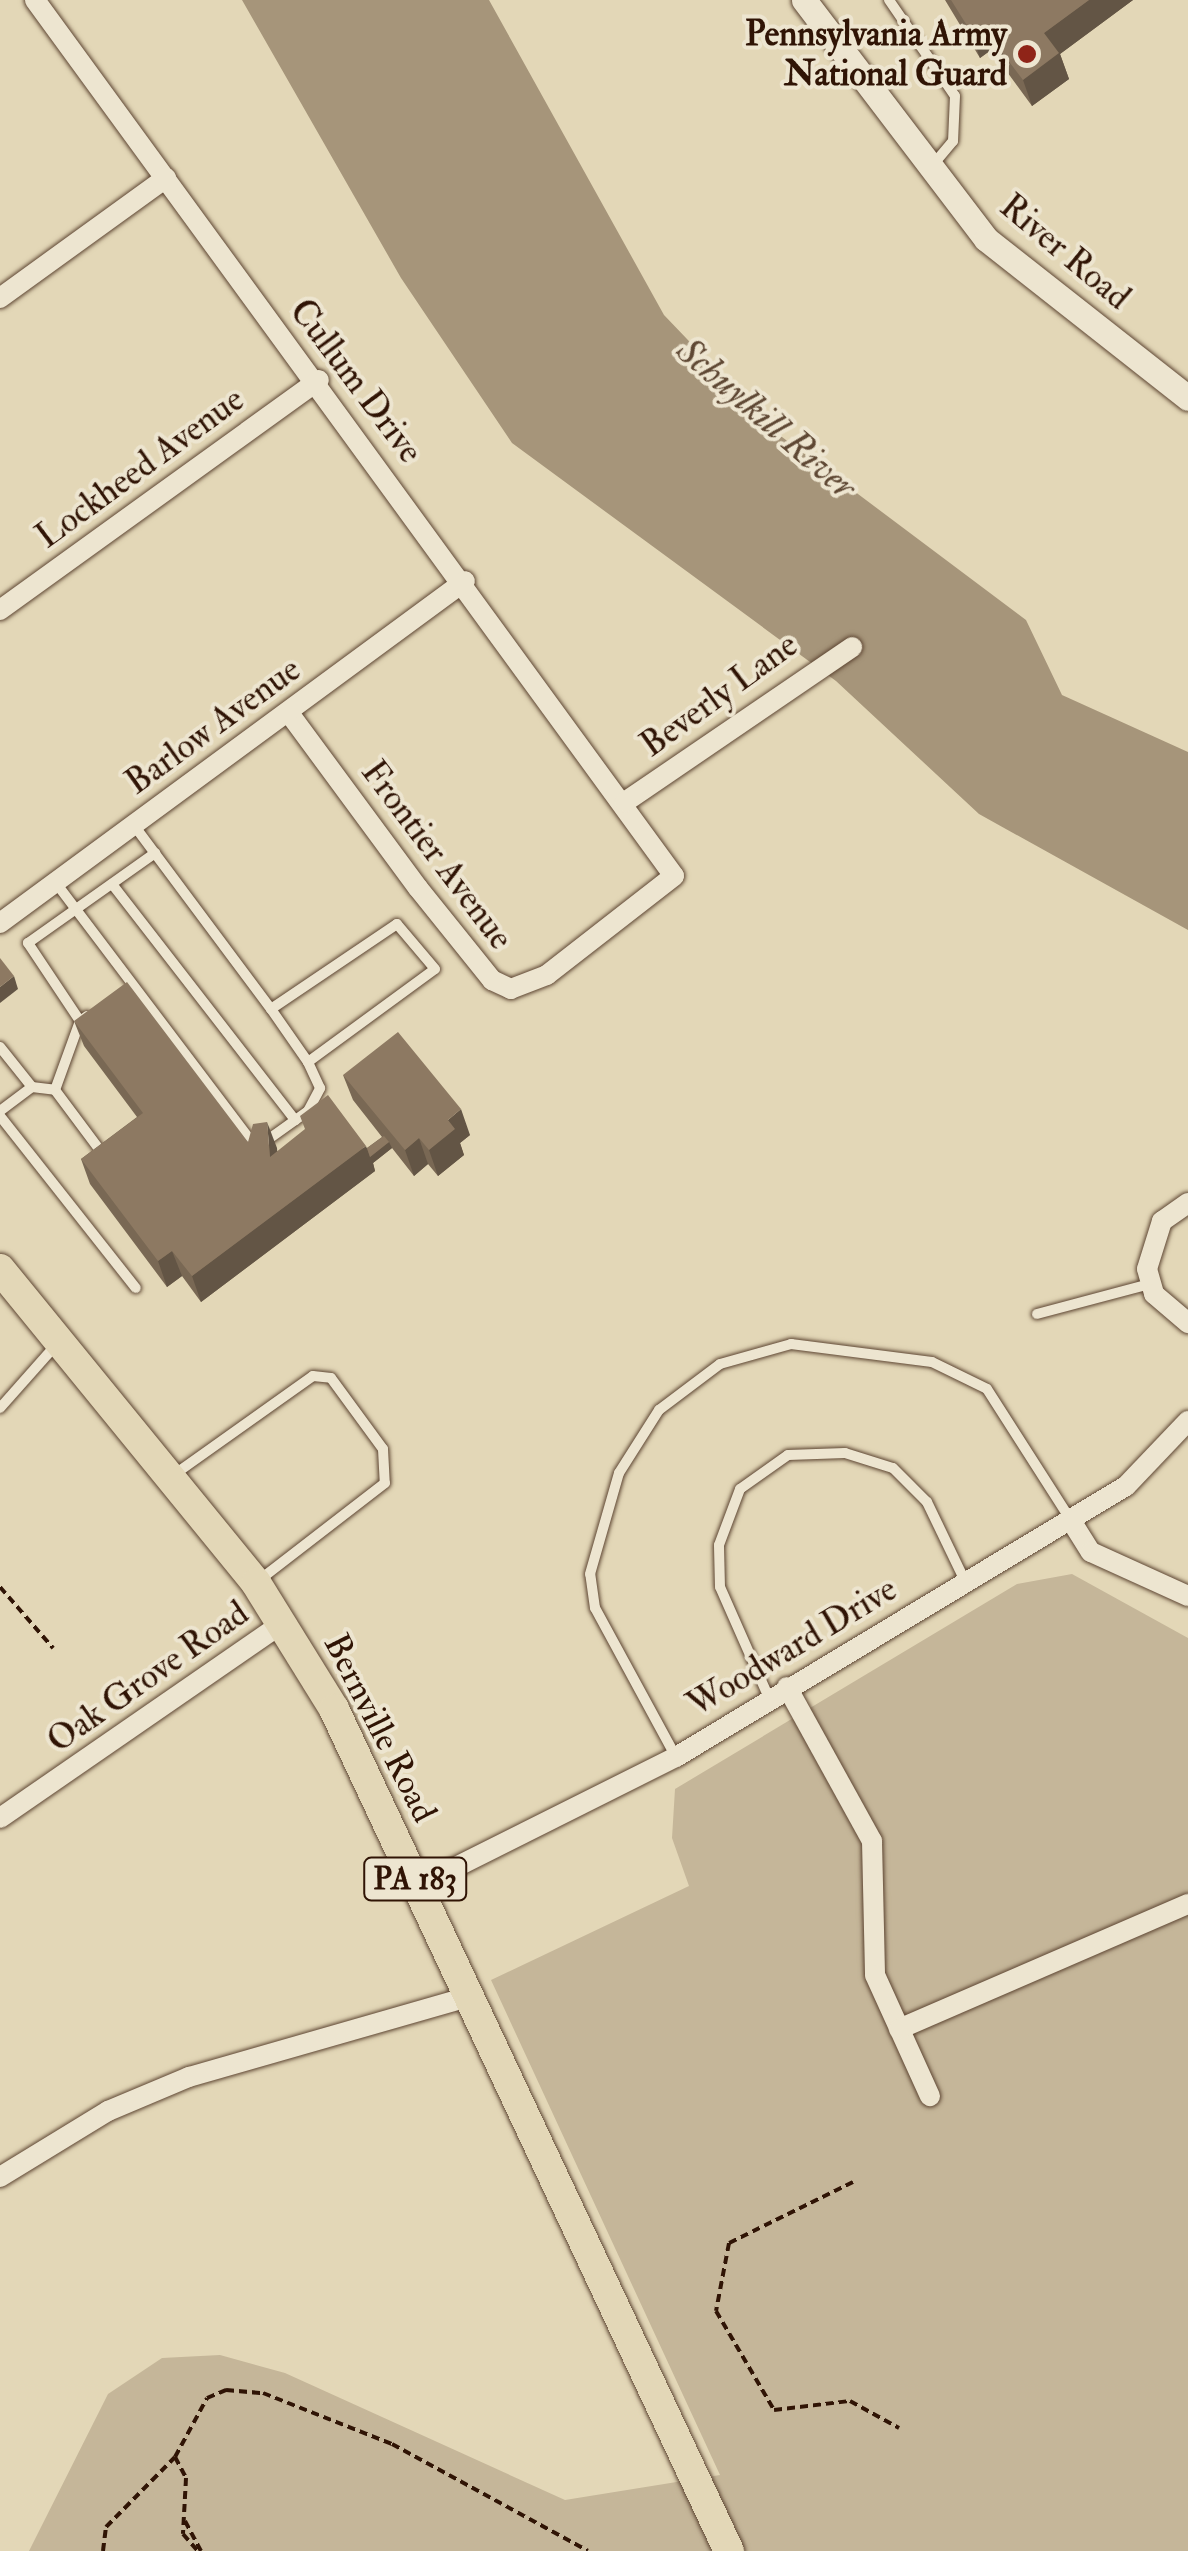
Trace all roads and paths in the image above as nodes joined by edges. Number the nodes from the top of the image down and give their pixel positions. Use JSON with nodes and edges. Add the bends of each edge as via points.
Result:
{"nodes":[{"id":1,"x":35,"y":0,"type":"edge"},
{"id":2,"x":804,"y":0,"type":"edge"},
{"id":3,"x":889,"y":0,"type":"edge"},
{"id":4,"x":930,"y":168,"type":"junction"},
{"id":5,"x":166,"y":178,"type":"junction"},
{"id":6,"x":0,"y":298,"type":"edge"},
{"id":7,"x":318,"y":380,"type":"junction"},
{"id":8,"x":1188,"y":398,"type":"edge"},
{"id":9,"x":465,"y":581,"type":"junction"},
{"id":10,"x":0,"y":610,"type":"edge"},
{"id":11,"x":852,"y":646,"type":"dead end"},
{"id":12,"x":289,"y":712,"type":"junction"},
{"id":13,"x":626,"y":802,"type":"junction"},
{"id":14,"x":134,"y":824,"type":"junction"},
{"id":15,"x":155,"y":853,"type":"junction"},
{"id":16,"x":56,"y":882,"type":"junction"},
{"id":17,"x":112,"y":884,"type":"junction"},
{"id":18,"x":76,"y":909,"type":"junction"},
{"id":19,"x":0,"y":923,"type":"edge"},
{"id":20,"x":133,"y":984,"type":"junction"},
{"id":21,"x":120,"y":994,"type":"edge"},
{"id":22,"x":106,"y":1003,"type":"edge"},
{"id":23,"x":270,"y":1010,"type":"junction"},
{"id":24,"x":80,"y":1021,"type":"junction"},
{"id":25,"x":0,"y":1047,"type":"edge"},
{"id":26,"x":308,"y":1062,"type":"junction"},
{"id":27,"x":32,"y":1087,"type":"junction"},
{"id":28,"x":55,"y":1090,"type":"junction"},
{"id":29,"x":0,"y":1114,"type":"edge"},
{"id":30,"x":295,"y":1120,"type":"junction"},
{"id":31,"x":102,"y":1153,"type":"edge"},
{"id":32,"x":1188,"y":1203,"type":"edge"},
{"id":33,"x":0,"y":1269,"type":"edge"},
{"id":34,"x":1151,"y":1284,"type":"junction"},
{"id":35,"x":136,"y":1288,"type":"dead end"},
{"id":36,"x":1037,"y":1314,"type":"dead end"},
{"id":37,"x":1188,"y":1324,"type":"edge"},
{"id":38,"x":59,"y":1342,"type":"junction"},
{"id":39,"x":0,"y":1408,"type":"edge"},
{"id":40,"x":1185,"y":1431,"type":"edge"},
{"id":41,"x":170,"y":1478,"type":"junction"},
{"id":42,"x":1070,"y":1519,"type":"junction"},
{"id":43,"x":965,"y":1581,"type":"junction"},
{"id":44,"x":256,"y":1583,"type":"junction"},
{"id":45,"x":0,"y":1588,"type":"edge"},
{"id":46,"x":1188,"y":1596,"type":"edge"},
{"id":47,"x":283,"y":1622,"type":"junction"},
{"id":48,"x":53,"y":1648,"type":"dead end"},
{"id":49,"x":778,"y":1692,"type":"junction"},
{"id":50,"x":676,"y":1756,"type":"junction"},
{"id":51,"x":0,"y":1818,"type":"edge"},
{"id":52,"x":418,"y":1886,"type":"junction"},
{"id":53,"x":1188,"y":1904,"type":"edge"},
{"id":54,"x":464,"y":1998,"type":"junction"},
{"id":55,"x":898,"y":2029,"type":"junction"},
{"id":56,"x":930,"y":2096,"type":"dead end"},
{"id":57,"x":0,"y":2177,"type":"edge"},
{"id":58,"x":853,"y":2182,"type":"dead end"},
{"id":59,"x":899,"y":2428,"type":"dead end"},
{"id":60,"x":175,"y":2458,"type":"junction"},
{"id":61,"x":185,"y":2521,"type":"junction"},
{"id":62,"x":103,"y":2551,"type":"edge"},
{"id":63,"x":200,"y":2551,"type":"edge"},
{"id":64,"x":588,"y":2551,"type":"edge"},
{"id":65,"x":729,"y":2551,"type":"edge"}],
"edges":[{"from":1,"to":5,"type":"street","name":"Cullum Drive"},
{"from":2,"to":4,"type":"street","name":"River Road"},
{"from":3,"to":4,"type":"lane","via":[[955,96],[953,141]]},
{"from":4,"to":8,"type":"street","name":"River Road","via":[[986,240]]},
{"from":5,"to":6,"type":"street"},
{"from":5,"to":7,"type":"street","name":"Cullum Drive"},
{"from":7,"to":9,"type":"street","name":"Cullum Drive"},
{"from":7,"to":10,"type":"street","name":"Lockheed Avenue"},
{"from":9,"to":12,"type":"street","name":"Barlow Avenue"},
{"from":9,"to":13,"type":"street","name":"Cullum Drive"},
{"from":11,"to":13,"type":"street","name":"Beverly Lane"},
{"from":12,"to":13,"type":"street","name":"Frontier Avenue","via":[[492,980],[510,989],[547,975],[674,876]]},
{"from":12,"to":14,"type":"street","name":"Barlow Avenue"},
{"from":14,"to":15,"type":"lane"},
{"from":14,"to":16,"type":"street","name":"Barlow Avenue"},
{"from":15,"to":17,"type":"lane"},
{"from":15,"to":23,"type":"lane"},
{"from":16,"to":18,"type":"lane"},
{"from":16,"to":19,"type":"street","name":"Barlow Avenue"},
{"from":17,"to":18,"type":"lane"},
{"from":17,"to":30,"type":"lane"},
{"from":18,"to":20,"type":"lane"},
{"from":18,"to":24,"type":"lane","via":[[28,944]]},
{"from":20,"to":21,"type":"lane"},
{"from":20,"to":30,"type":"lane","via":[[249,1138],[266,1140]]},
{"from":22,"to":24,"type":"lane"},
{"from":23,"to":26,"type":"lane"},
{"from":23,"to":26,"type":"lane","via":[[397,924],[435,969]]},
{"from":24,"to":28,"type":"lane"},
{"from":25,"to":27,"type":"lane"},
{"from":26,"to":30,"type":"lane","via":[[320,1088]]},
{"from":27,"to":28,"type":"lane"},
{"from":27,"to":29,"type":"lane"},
{"from":28,"to":31,"type":"lane"},
{"from":29,"to":35,"type":"lane"},
{"from":32,"to":34,"type":"street","via":[[1150,1244]]},
{"from":33,"to":38,"type":"main road","name":"Bernville Road","number":"PA 183"},
{"from":34,"to":36,"type":"lane"},
{"from":34,"to":37,"type":"street"},
{"from":38,"to":39,"type":"lane"},
{"from":38,"to":41,"type":"main road","name":"Bernville Road","number":"PA 183"},
{"from":40,"to":42,"type":"street","name":"Woodward Drive","via":[[1158,1462]]},
{"from":41,"to":44,"type":"main road","name":"Bernville Road","number":"PA 183"},
{"from":41,"to":44,"type":"lane","via":[[312,1376],[330,1378],[383,1449],[385,1483]]},
{"from":42,"to":43,"type":"street","name":"Woodward Drive"},
{"from":42,"to":46,"type":"street","via":[[1090,1552]]},
{"from":42,"to":50,"type":"lane","via":[[987,1388],[932,1362],[791,1344],[720,1364],[659,1410],[619,1474],[590,1574],[595,1608]]},
{"from":43,"to":49,"type":"street","name":"Woodward Drive"},
{"from":43,"to":49,"type":"lane","via":[[927,1502],[893,1468],[846,1453],[788,1455],[740,1489],[719,1545],[720,1587]]},
{"from":44,"to":47,"type":"main road","name":"Bernville Road","number":"PA 183"},
{"from":45,"to":48,"type":"path"},
{"from":47,"to":51,"type":"street","name":"Oak Grove Road"},
{"from":47,"to":52,"type":"main road","name":"Bernville Road","number":"PA 183"},
{"from":49,"to":50,"type":"street","name":"Woodward Drive"},
{"from":49,"to":55,"type":"street","via":[[872,1841],[875,1975]]},
{"from":50,"to":52,"type":"street","name":"Woodward Drive"},
{"from":52,"to":54,"type":"main road","name":"Bernville Road","number":"PA 183"},
{"from":53,"to":55,"type":"street"},
{"from":54,"to":57,"type":"street","via":[[188,2077],[108,2112]]},
{"from":54,"to":65,"type":"main road","name":"Bernville Road","number":"PA 183"},
{"from":55,"to":56,"type":"street"},
{"from":58,"to":59,"type":"path","via":[[729,2244],[716,2311],[774,2410],[850,2401]]},
{"from":60,"to":61,"type":"path","via":[[185,2469]]},
{"from":60,"to":62,"type":"path","via":[[106,2526]]},
{"from":60,"to":64,"type":"path","via":[[208,2398],[264,2393],[392,2444]]},
{"from":61,"to":63,"type":"path"},
{"from":61,"to":63,"type":"path","via":[[184,2539]]}]}
